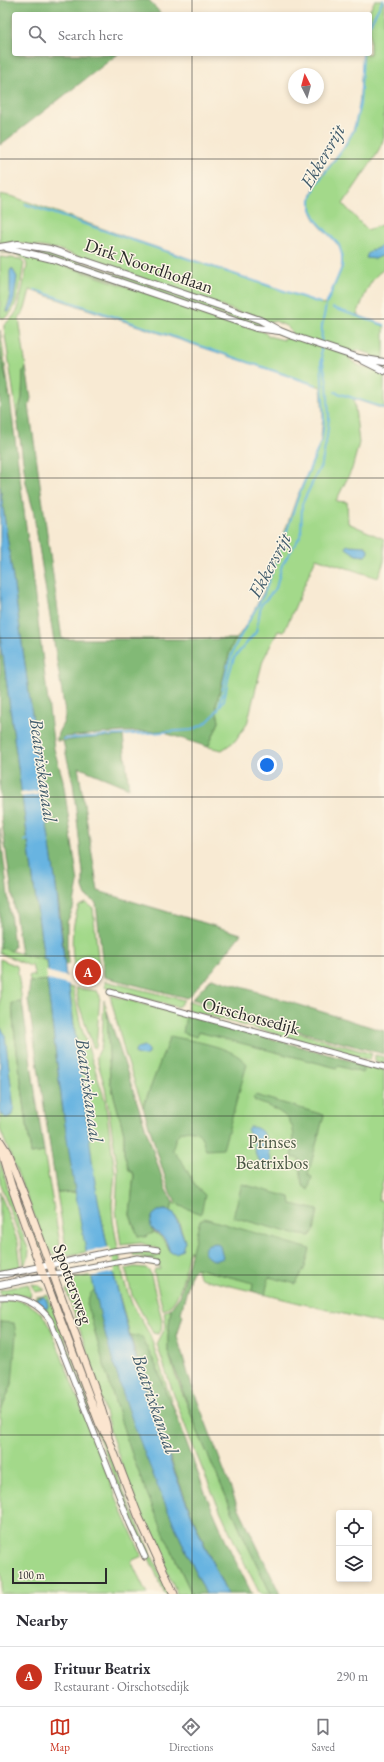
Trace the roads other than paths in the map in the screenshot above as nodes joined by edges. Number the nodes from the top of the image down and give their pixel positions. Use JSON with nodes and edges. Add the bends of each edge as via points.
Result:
{"nodes":[{"id":1,"x":2,"y":247,"type":"edge"},
{"id":2,"x":280,"y":331,"type":"junction"},
{"id":3,"x":359,"y":358,"type":"junction"},
{"id":4,"x":384,"y":362,"type":"edge"},
{"id":5,"x":384,"y":371,"type":"edge"},
{"id":6,"x":110,"y":992,"type":"dead end"},
{"id":7,"x":384,"y":1067,"type":"edge"},
{"id":8,"x":0,"y":1141,"type":"edge"},
{"id":9,"x":0,"y":1147,"type":"edge"},
{"id":10,"x":158,"y":1250,"type":"dead end"},
{"id":11,"x":159,"y":1261,"type":"dead end"},
{"id":12,"x":50,"y":1265,"type":"junction"},
{"id":13,"x":40,"y":1267,"type":"junction"},
{"id":14,"x":54,"y":1274,"type":"junction"},
{"id":15,"x":0,"y":1275,"type":"edge"},
{"id":16,"x":44,"y":1276,"type":"junction"},
{"id":17,"x":0,"y":1285,"type":"edge"},
{"id":18,"x":0,"y":1297,"type":"edge"},
{"id":19,"x":108,"y":1440,"type":"junction"},
{"id":20,"x":145,"y":1557,"type":"dead end"},
{"id":21,"x":174,"y":1594,"type":"edge"}],
"edges":[{"from":1,"to":2,"type":"street","name":"Dirk Noordhoflaan","via":[[52,258],[256,328]]},
{"from":1,"to":2,"type":"street","name":"Dirk Noordhoflaan","via":[[18,244],[50,249],[235,311]]},
{"from":2,"to":3,"type":"street","name":"Dirk Noordhoflaan"},
{"from":3,"to":4,"type":"street","name":"Dirk Noordhoflaan"},
{"from":3,"to":5,"type":"street","name":"Dirk Noordhoflaan"},
{"from":6,"to":7,"type":"street","name":"Oirschotsedijk"},
{"from":8,"to":12,"type":"main road","name":"Spottersweg","via":[[7,1152]]},
{"from":9,"to":13,"type":"main road","name":"Spottersweg"},
{"from":10,"to":12,"type":"street","via":[[130,1248]]},
{"from":11,"to":14,"type":"street","via":[[132,1259]]},
{"from":12,"to":13,"type":"street"},
{"from":12,"to":14,"type":"main road","name":"Spottersweg"},
{"from":13,"to":15,"type":"street"},
{"from":13,"to":16,"type":"main road","name":"Spottersweg"},
{"from":14,"to":16,"type":"street"},
{"from":14,"to":19,"type":"main road","name":"Spottersweg","via":[[97,1395]]},
{"from":16,"to":17,"type":"street"},
{"from":16,"to":19,"type":"main road","name":"Spottersweg"},
{"from":18,"to":20,"type":"street","name":"Spottersweg","via":[[16,1297],[30,1302],[44,1312],[54,1328]]},
{"from":19,"to":21,"type":"main road","name":"Spottersweg","via":[[138,1516]]}]}
